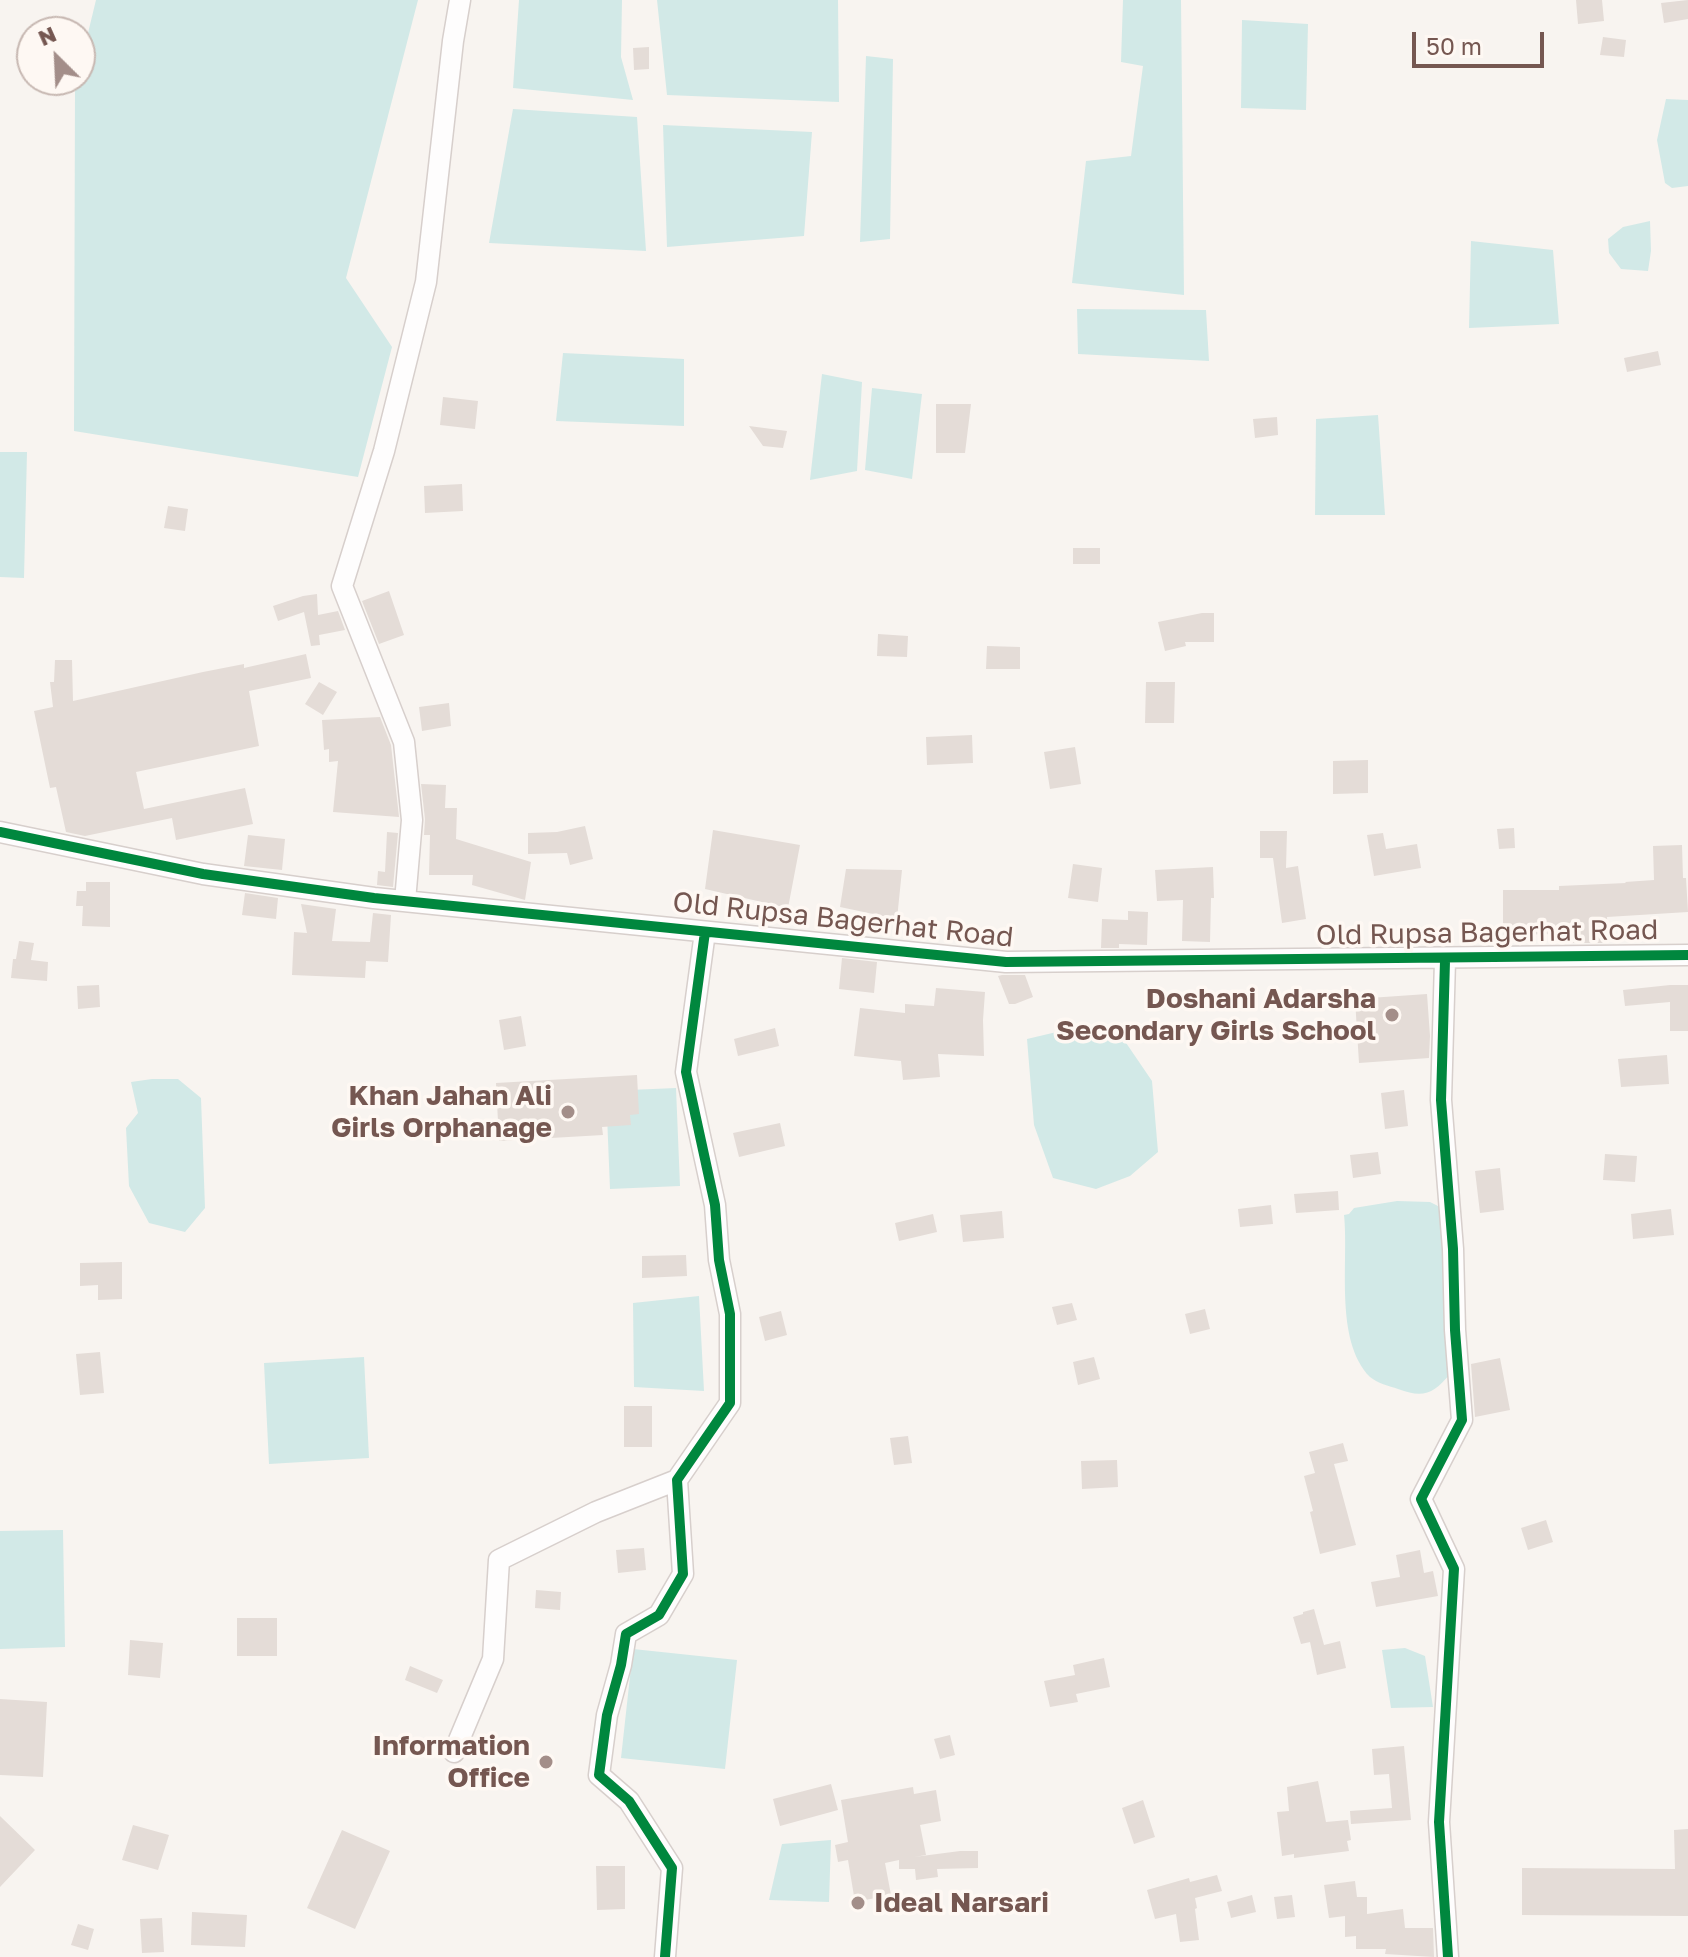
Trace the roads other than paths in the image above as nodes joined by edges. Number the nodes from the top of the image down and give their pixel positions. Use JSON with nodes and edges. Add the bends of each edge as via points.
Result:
{"nodes":[{"id":1,"x":460,"y":0,"type":"edge"},
{"id":2,"x":0,"y":832,"type":"edge"},
{"id":3,"x":405,"y":901,"type":"junction"},
{"id":4,"x":705,"y":932,"type":"junction"},
{"id":5,"x":1688,"y":955,"type":"edge"},
{"id":6,"x":1445,"y":961,"type":"dead end"},
{"id":7,"x":677,"y":1480,"type":"junction"},
{"id":8,"x":454,"y":1752,"type":"dead end"},
{"id":9,"x":665,"y":1957,"type":"edge"},
{"id":10,"x":1448,"y":1957,"type":"edge"}],
"edges":[{"from":1,"to":3,"type":"street","via":[[426,282],[384,451],[342,586],[404,742],[412,820]]},
{"from":2,"to":3,"type":"street","name":"Old Rupsa Bagerhat Road","via":[[203,874]]},
{"from":3,"to":4,"type":"street","name":"Old Rupsa Bagerhat Road"},
{"from":4,"to":5,"type":"street","name":"Old Rupsa Bagerhat Road","via":[[1006,962]]},
{"from":4,"to":7,"type":"street","via":[[686,1072],[715,1205],[730,1314],[730,1403]]},
{"from":6,"to":10,"type":"street","via":[[1441,1100],[1462,1420],[1421,1499],[1454,1569],[1439,1822]]},
{"from":7,"to":8,"type":"street","via":[[596,1512],[499,1560],[493,1659]]},
{"from":7,"to":9,"type":"street","via":[[683,1574],[659,1615],[626,1634],[599,1775],[629,1801],[672,1868]]}]}
